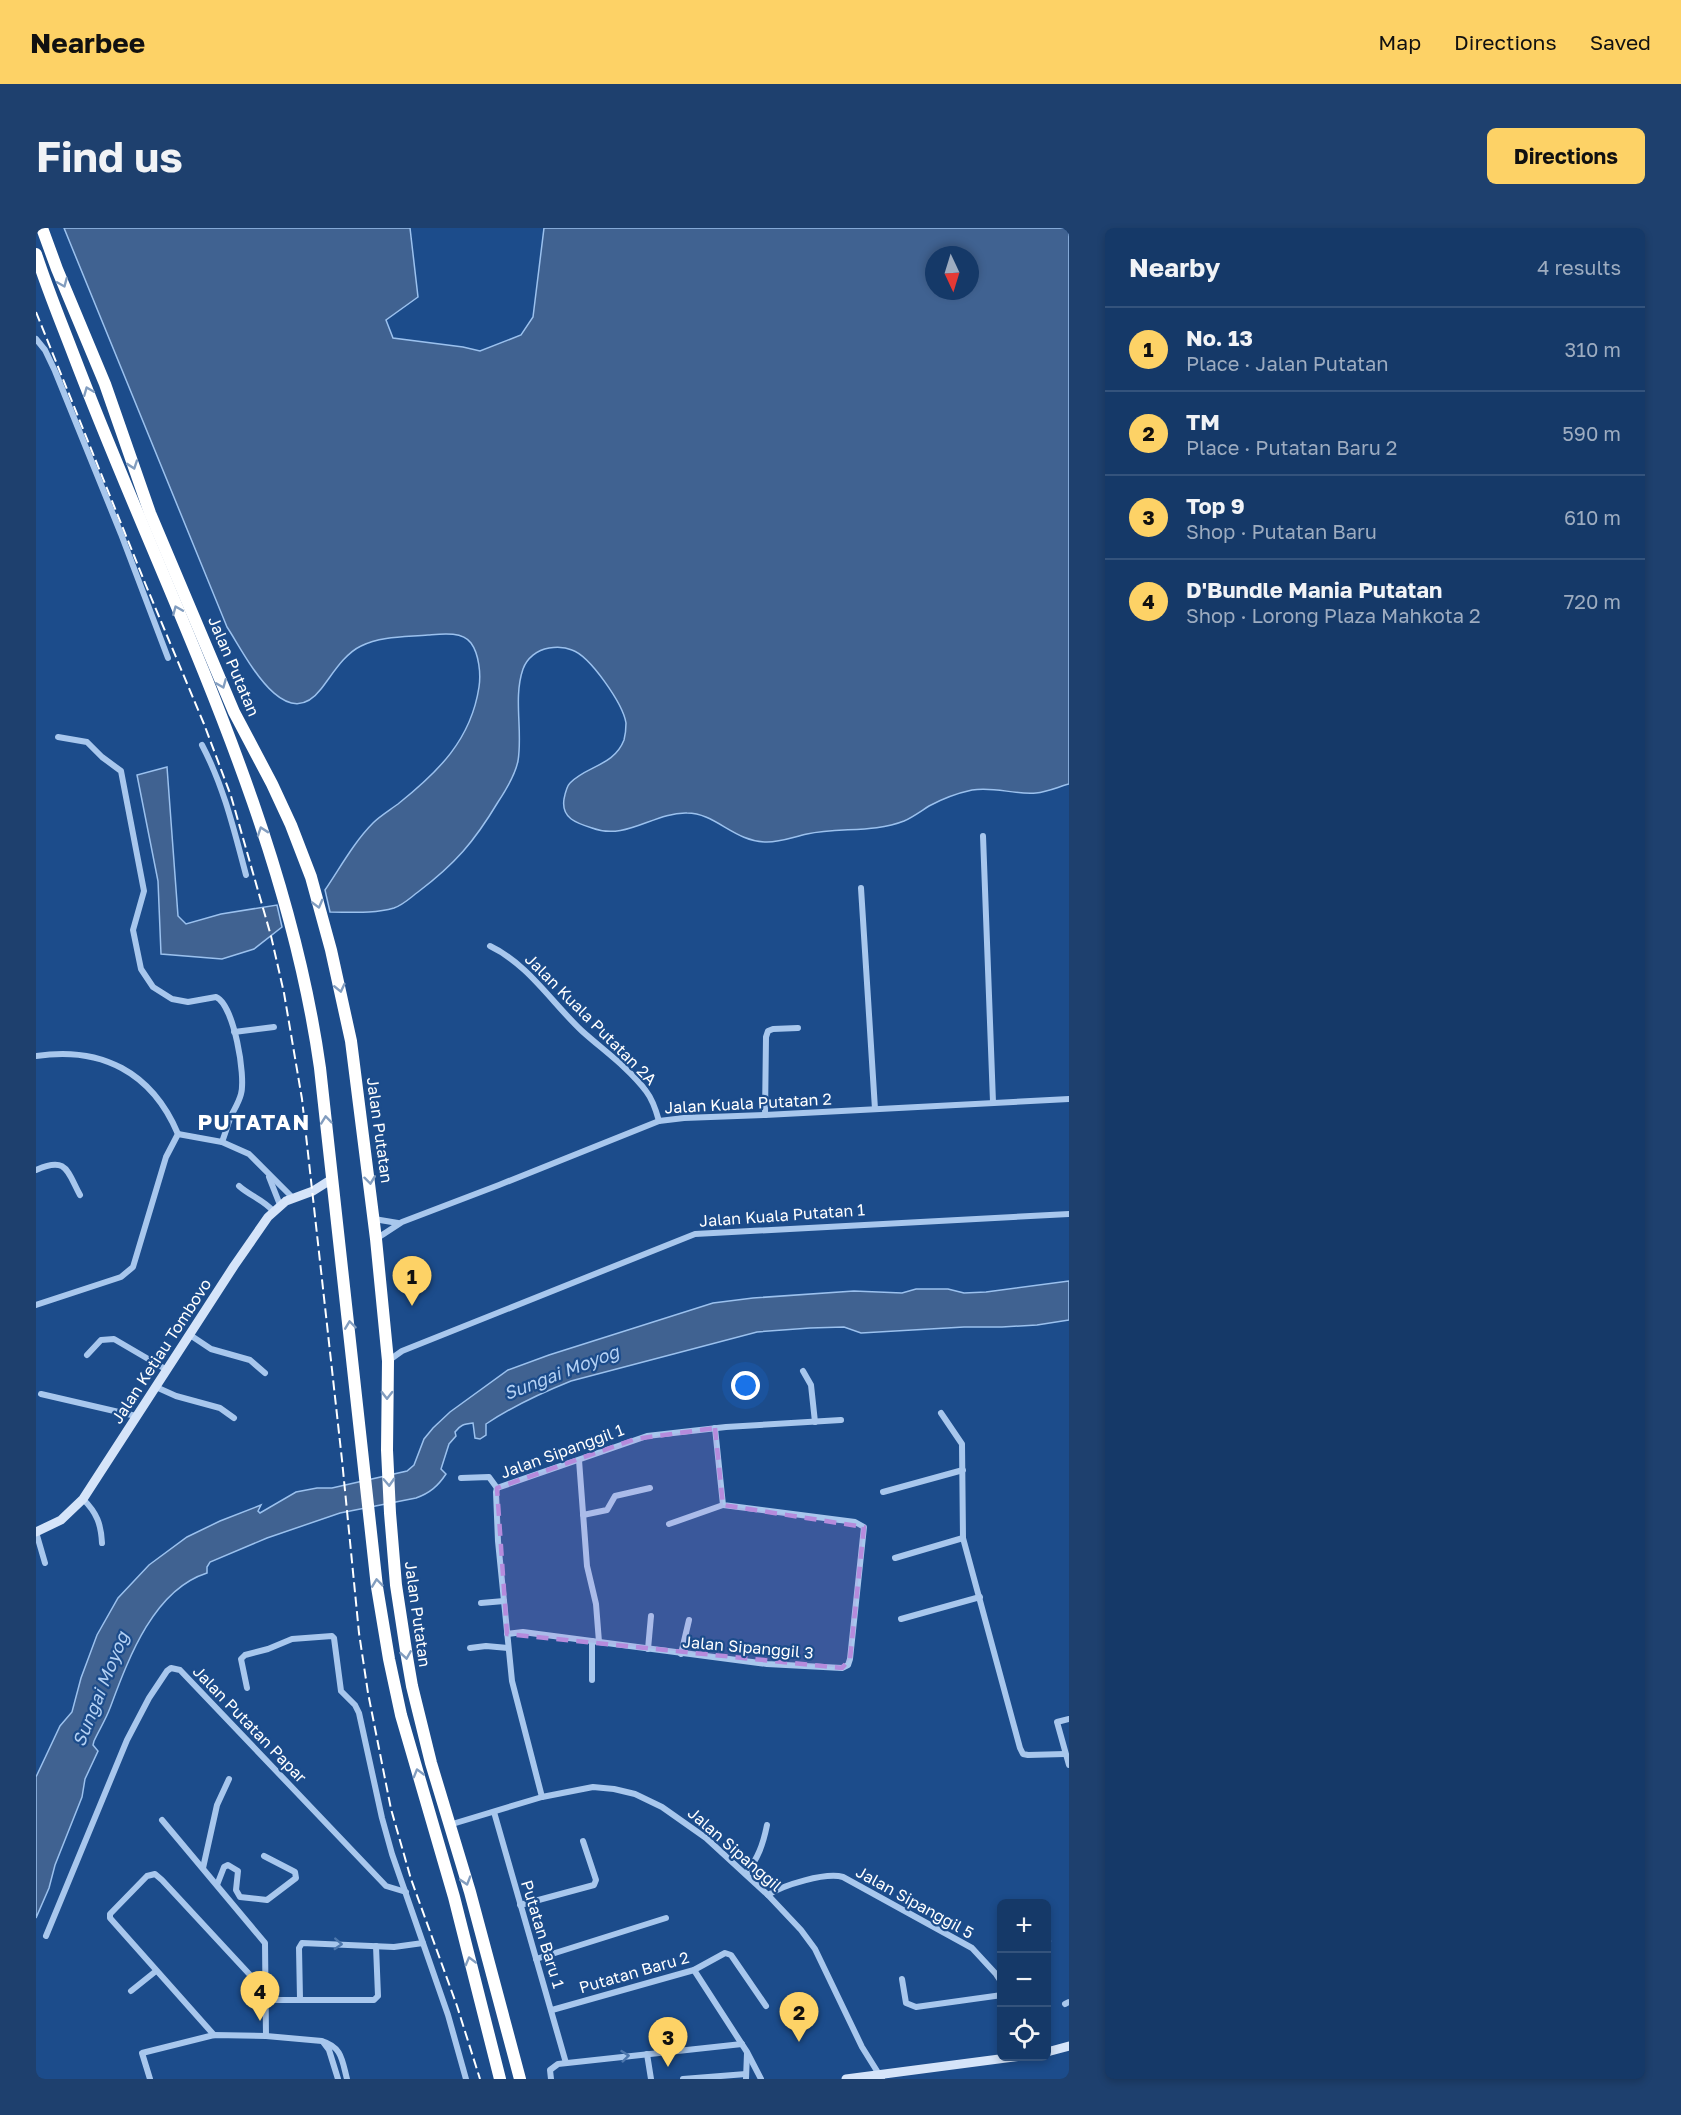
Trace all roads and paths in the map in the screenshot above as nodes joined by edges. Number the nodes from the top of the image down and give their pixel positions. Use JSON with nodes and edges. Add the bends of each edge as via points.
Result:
{"nodes":[{"id":1,"x":42,"y":228,"type":"edge"},
{"id":2,"x":36,"y":254,"type":"edge"},
{"id":3,"x":36,"y":339,"type":"edge"},
{"id":4,"x":150,"y":513,"type":"junction"},
{"id":5,"x":150,"y":546,"type":"junction"},
{"id":6,"x":211,"y":654,"type":"junction"},
{"id":7,"x":168,"y":658,"type":"dead end"},
{"id":8,"x":203,"y":672,"type":"junction"},
{"id":9,"x":58,"y":737,"type":"dead end"},
{"id":10,"x":202,"y":745,"type":"dead end"},
{"id":11,"x":983,"y":836,"type":"dead end"},
{"id":12,"x":246,"y":875,"type":"dead end"},
{"id":13,"x":861,"y":888,"type":"dead end"},
{"id":14,"x":490,"y":946,"type":"dead end"},
{"id":15,"x":274,"y":1027,"type":"dead end"},
{"id":16,"x":798,"y":1028,"type":"dead end"},
{"id":17,"x":234,"y":1032,"type":"junction"},
{"id":18,"x":36,"y":1056,"type":"edge"},
{"id":19,"x":1069,"y":1099,"type":"edge"},
{"id":20,"x":993,"y":1102,"type":"junction"},
{"id":21,"x":875,"y":1109,"type":"junction"},
{"id":22,"x":765,"y":1115,"type":"junction"},
{"id":23,"x":659,"y":1121,"type":"junction"},
{"id":24,"x":178,"y":1134,"type":"junction"},
{"id":25,"x":222,"y":1142,"type":"junction"},
{"id":26,"x":36,"y":1170,"type":"edge"},
{"id":27,"x":268,"y":1174,"type":"junction"},
{"id":28,"x":332,"y":1179,"type":"junction"},
{"id":29,"x":239,"y":1186,"type":"dead end"},
{"id":30,"x":313,"y":1191,"type":"junction"},
{"id":31,"x":80,"y":1195,"type":"dead end"},
{"id":32,"x":292,"y":1197,"type":"junction"},
{"id":33,"x":334,"y":1199,"type":"junction"},
{"id":34,"x":277,"y":1208,"type":"junction"},
{"id":35,"x":1069,"y":1214,"type":"edge"},
{"id":36,"x":374,"y":1219,"type":"junction"},
{"id":37,"x":399,"y":1223,"type":"junction"},
{"id":38,"x":376,"y":1239,"type":"junction"},
{"id":39,"x":36,"y":1305,"type":"edge"},
{"id":40,"x":190,"y":1335,"type":"junction"},
{"id":41,"x":386,"y":1343,"type":"junction"},
{"id":42,"x":411,"y":1348,"type":"junction"},
{"id":43,"x":87,"y":1355,"type":"dead end"},
{"id":44,"x":388,"y":1361,"type":"junction"},
{"id":45,"x":167,"y":1370,"type":"junction"},
{"id":46,"x":803,"y":1371,"type":"dead end"},
{"id":47,"x":265,"y":1373,"type":"dead end"},
{"id":48,"x":156,"y":1387,"type":"junction"},
{"id":49,"x":41,"y":1394,"type":"dead end"},
{"id":50,"x":941,"y":1413,"type":"dead end"},
{"id":51,"x":136,"y":1416,"type":"junction"},
{"id":52,"x":234,"y":1418,"type":"dead end"},
{"id":53,"x":841,"y":1420,"type":"dead end"},
{"id":54,"x":815,"y":1422,"type":"junction"},
{"id":55,"x":715,"y":1428,"type":"junction"},
{"id":56,"x":579,"y":1460,"type":"junction"},
{"id":57,"x":963,"y":1470,"type":"junction"},
{"id":58,"x":461,"y":1478,"type":"dead end"},
{"id":59,"x":498,"y":1488,"type":"junction"},
{"id":60,"x":650,"y":1488,"type":"dead end"},
{"id":61,"x":883,"y":1492,"type":"dead end"},
{"id":62,"x":83,"y":1499,"type":"junction"},
{"id":63,"x":723,"y":1505,"type":"junction"},
{"id":64,"x":583,"y":1515,"type":"junction"},
{"id":65,"x":669,"y":1524,"type":"dead end"},
{"id":66,"x":36,"y":1532,"type":"edge"},
{"id":67,"x":963,"y":1538,"type":"junction"},
{"id":68,"x":102,"y":1543,"type":"dead end"},
{"id":69,"x":895,"y":1558,"type":"dead end"},
{"id":70,"x":45,"y":1563,"type":"dead end"},
{"id":71,"x":980,"y":1597,"type":"junction"},
{"id":72,"x":504,"y":1601,"type":"junction"},
{"id":73,"x":481,"y":1603,"type":"dead end"},
{"id":74,"x":651,"y":1616,"type":"dead end"},
{"id":75,"x":901,"y":1619,"type":"dead end"},
{"id":76,"x":689,"y":1620,"type":"dead end"},
{"id":77,"x":507,"y":1634,"type":"junction"},
{"id":78,"x":596,"y":1641,"type":"junction"},
{"id":79,"x":470,"y":1648,"type":"dead end"},
{"id":80,"x":508,"y":1648,"type":"junction"},
{"id":81,"x":648,"y":1649,"type":"junction"},
{"id":82,"x":681,"y":1654,"type":"junction"},
{"id":83,"x":592,"y":1680,"type":"dead end"},
{"id":84,"x":248,"y":1688,"type":"dead end"},
{"id":85,"x":1069,"y":1719,"type":"edge"},
{"id":86,"x":1065,"y":1754,"type":"junction"},
{"id":87,"x":1069,"y":1765,"type":"edge"},
{"id":88,"x":229,"y":1779,"type":"dead end"},
{"id":89,"x":542,"y":1797,"type":"junction"},
{"id":90,"x":494,"y":1812,"type":"junction"},
{"id":91,"x":162,"y":1820,"type":"dead end"},
{"id":92,"x":767,"y":1825,"type":"dead end"},
{"id":93,"x":449,"y":1826,"type":"junction"},
{"id":94,"x":583,"y":1841,"type":"dead end"},
{"id":95,"x":264,"y":1856,"type":"dead end"},
{"id":96,"x":203,"y":1868,"type":"junction"},
{"id":97,"x":746,"y":1874,"type":"junction"},
{"id":98,"x":217,"y":1885,"type":"junction"},
{"id":99,"x":406,"y":1892,"type":"junction"},
{"id":100,"x":768,"y":1895,"type":"junction"},
{"id":101,"x":520,"y":1905,"type":"junction"},
{"id":102,"x":666,"y":1918,"type":"dead end"},
{"id":103,"x":46,"y":1936,"type":"dead end"},
{"id":104,"x":423,"y":1943,"type":"junction"},
{"id":105,"x":376,"y":1946,"type":"junction"},
{"id":106,"x":537,"y":1959,"type":"junction"},
{"id":107,"x":694,"y":1970,"type":"junction"},
{"id":108,"x":997,"y":1970,"type":"edge"},
{"id":109,"x":156,"y":1971,"type":"junction"},
{"id":110,"x":902,"y":1979,"type":"dead end"},
{"id":111,"x":131,"y":1991,"type":"dead end"},
{"id":112,"x":265,"y":1991,"type":"junction"},
{"id":113,"x":498,"y":1996,"type":"junction"},
{"id":114,"x":997,"y":1996,"type":"edge"},
{"id":115,"x":265,"y":2000,"type":"junction"},
{"id":116,"x":300,"y":2000,"type":"junction"},
{"id":117,"x":481,"y":2002,"type":"junction"},
{"id":118,"x":766,"y":2006,"type":"dead end"},
{"id":119,"x":552,"y":2010,"type":"junction"},
{"id":120,"x":214,"y":2035,"type":"junction"},
{"id":121,"x":266,"y":2036,"type":"junction"},
{"id":122,"x":322,"y":2041,"type":"junction"},
{"id":123,"x":742,"y":2044,"type":"junction"},
{"id":124,"x":1069,"y":2046,"type":"edge"},
{"id":125,"x":1051,"y":2051,"type":"edge"},
{"id":126,"x":747,"y":2052,"type":"junction"},
{"id":127,"x":647,"y":2054,"type":"junction"},
{"id":128,"x":997,"y":2060,"type":"edge"},
{"id":129,"x":518,"y":2063,"type":"junction"},
{"id":130,"x":566,"y":2063,"type":"junction"},
{"id":131,"x":746,"y":2076,"type":"edge"},
{"id":132,"x":881,"y":2077,"type":"edge"},
{"id":133,"x":150,"y":2079,"type":"edge"},
{"id":134,"x":338,"y":2079,"type":"edge"},
{"id":135,"x":347,"y":2079,"type":"edge"},
{"id":136,"x":466,"y":2079,"type":"edge"},
{"id":137,"x":499,"y":2079,"type":"edge"},
{"id":138,"x":520,"y":2079,"type":"edge"},
{"id":139,"x":529,"y":2079,"type":"edge"},
{"id":140,"x":551,"y":2079,"type":"edge"},
{"id":141,"x":651,"y":2079,"type":"edge"},
{"id":142,"x":683,"y":2079,"type":"edge"},
{"id":143,"x":760,"y":2079,"type":"edge"},
{"id":144,"x":846,"y":2079,"type":"edge"}],
"edges":[{"from":1,"to":4,"type":"highway","name":"Jalan Putatan","one_way":true,"via":[[105,384]]},
{"from":5,"to":2,"type":"highway","name":"Jalan Putatan","one_way":true},
{"from":3,"to":7,"type":"street","via":[[55,371]]},
{"from":4,"to":5,"type":"highway","via":[[154,539]]},
{"from":4,"to":6,"type":"highway","name":"Jalan Putatan"},
{"from":8,"to":5,"type":"highway","name":"Jalan Putatan","one_way":true},
{"from":6,"to":8,"type":"highway","via":[[203,662]]},
{"from":6,"to":36,"type":"highway","name":"Jalan Putatan","one_way":true,"via":[[311,876],[351,1041]]},
{"from":28,"to":8,"type":"highway","name":"Jalan Putatan","one_way":true,"via":[[314,1022],[294,936],[248,790]]},
{"from":9,"to":17,"type":"street","via":[[87,742],[123,777],[144,891],[133,930],[136,954],[146,979],[162,993],[180,1001],[221,999]]},
{"from":10,"to":12,"type":"street","via":[[226,799]]},
{"from":11,"to":20,"type":"street"},
{"from":13,"to":21,"type":"street"},
{"from":14,"to":23,"type":"street","name":"Jalan Kuala Putatan 2A","via":[[511,958],[641,1085],[654,1104]]},
{"from":15,"to":17,"type":"street"},
{"from":16,"to":22,"type":"street","via":[[768,1031]]},
{"from":17,"to":25,"type":"street","via":[[243,1085]]},
{"from":18,"to":24,"type":"street","via":[[88,1055],[122,1068],[158,1098]]},
{"from":19,"to":20,"type":"street","name":"Jalan Kuala Putatan 2"},
{"from":20,"to":21,"type":"street","name":"Jalan Kuala Putatan 2"},
{"from":21,"to":22,"type":"street","name":"Jalan Kuala Putatan 2"},
{"from":22,"to":23,"type":"street","name":"Jalan Kuala Putatan 2"},
{"from":23,"to":37,"type":"street","name":"Jalan Kuala Putatan 2"},
{"from":24,"to":25,"type":"street"},
{"from":24,"to":39,"type":"street","via":[[166,1157],[133,1267],[121,1277]]},
{"from":25,"to":27,"type":"street","via":[[249,1154]]},
{"from":26,"to":31,"type":"street","via":[[61,1164]]},
{"from":27,"to":32,"type":"street"},
{"from":27,"to":34,"type":"street"},
{"from":28,"to":30,"type":"street","name":"Jalan Ketiau Tombovo"},
{"from":28,"to":33,"type":"highway","name":"Jalan Putatan"},
{"from":29,"to":34,"type":"street"},
{"from":30,"to":32,"type":"street","name":"Jalan Ketiau Tombovo"},
{"from":30,"to":33,"type":"street"},
{"from":32,"to":34,"type":"street","name":"Jalan Ketiau Tombovo"},
{"from":117,"to":33,"type":"highway","name":"Jalan Putatan","one_way":true,"via":[[395,1689],[377,1587]]},
{"from":34,"to":40,"type":"street","name":"Jalan Ketiau Tombovo"},
{"from":35,"to":42,"type":"street","name":"Jalan Kuala Putatan 1","via":[[695,1234]]},
{"from":36,"to":37,"type":"street"},
{"from":36,"to":38,"type":"highway","name":"Jalan Putatan"},
{"from":37,"to":38,"type":"street","name":"Jalan Kuala Putatan 2"},
{"from":38,"to":41,"type":"highway","name":"Jalan Putatan"},
{"from":40,"to":45,"type":"street","name":"Jalan Ketiau Tombovo"},
{"from":40,"to":47,"type":"street","via":[[211,1349],[250,1360]]},
{"from":41,"to":42,"type":"street"},
{"from":41,"to":44,"type":"highway","name":"Jalan Putatan"},
{"from":42,"to":44,"type":"street","name":"Jalan Kuala Putatan 1"},
{"from":43,"to":45,"type":"street","via":[[101,1340],[114,1339]]},
{"from":44,"to":93,"type":"highway","name":"Jalan Putatan","one_way":true,"via":[[387,1450],[396,1585],[412,1686]]},
{"from":45,"to":48,"type":"street","name":"Jalan Ketiau Tombovo"},
{"from":46,"to":54,"type":"street","via":[[812,1385]]},
{"from":48,"to":51,"type":"street","name":"Jalan Ketiau Tombovo"},
{"from":48,"to":52,"type":"street","via":[[220,1408]]},
{"from":49,"to":51,"type":"street"},
{"from":50,"to":57,"type":"street","via":[[962,1444]]},
{"from":51,"to":62,"type":"street","name":"Jalan Ketiau Tombovo"},
{"from":53,"to":54,"type":"street","name":"Jalan Sipanggil 1"},
{"from":54,"to":55,"type":"street","name":"Jalan Sipanggil 1"},
{"from":55,"to":56,"type":"street","name":"Jalan Sipanggil 1","via":[[641,1438]]},
{"from":55,"to":63,"type":"street"},
{"from":56,"to":59,"type":"street","name":"Jalan Sipanggil 1"},
{"from":56,"to":64,"type":"street"},
{"from":57,"to":61,"type":"street"},
{"from":57,"to":67,"type":"street"},
{"from":58,"to":59,"type":"street","via":[[489,1477]]},
{"from":59,"to":72,"type":"street","name":"Jalan Sipanggil 1"},
{"from":60,"to":64,"type":"street","via":[[615,1496],[607,1510]]},
{"from":62,"to":66,"type":"street","name":"Jalan Ketiau Tombovo","via":[[70,1513]]},
{"from":62,"to":68,"type":"street","via":[[99,1519]]},
{"from":63,"to":65,"type":"street"},
{"from":63,"to":82,"type":"street","name":"Jalan Sipanggil 3","via":[[855,1522],[864,1527],[850,1659],[842,1668]]},
{"from":64,"to":78,"type":"street","via":[[587,1566],[596,1604]]},
{"from":66,"to":70,"type":"street"},
{"from":67,"to":69,"type":"street"},
{"from":67,"to":71,"type":"street"},
{"from":71,"to":75,"type":"street"},
{"from":71,"to":86,"type":"street","via":[[1023,1754]]},
{"from":72,"to":73,"type":"street"},
{"from":72,"to":77,"type":"street","name":"Jalan Sipanggil 1"},
{"from":74,"to":81,"type":"street"},
{"from":76,"to":82,"type":"street"},
{"from":77,"to":78,"type":"street","name":"Jalan Sipanggil 3","via":[[523,1632]]},
{"from":77,"to":80,"type":"street","name":"Jalan Sipanggil 1"},
{"from":78,"to":81,"type":"street","name":"Jalan Sipanggil 3"},
{"from":78,"to":83,"type":"street"},
{"from":79,"to":80,"type":"street"},
{"from":80,"to":89,"type":"street","name":"Jalan Sipanggil 1","via":[[512,1681]]},
{"from":81,"to":82,"type":"street","name":"Jalan Sipanggil 3"},
{"from":84,"to":99,"type":"street","name":"Jalan Putatan Papar","via":[[241,1659],[245,1655],[304,1637],[333,1637],[341,1691],[359,1713],[381,1818]]},
{"from":85,"to":86,"type":"street","via":[[1057,1722]]},
{"from":86,"to":87,"type":"street"},
{"from":88,"to":96,"type":"street","via":[[217,1805]]},
{"from":89,"to":90,"type":"street","name":"Jalan Sipanggil"},
{"from":89,"to":97,"type":"street","name":"Jalan Sipanggil","via":[[593,1787],[635,1794],[691,1826]]},
{"from":90,"to":93,"type":"street","name":"Jalan Sipanggil"},
{"from":90,"to":101,"type":"street","name":"Putatan Baru 1"},
{"from":91,"to":96,"type":"street"},
{"from":92,"to":97,"type":"street","via":[[758,1857]]},
{"from":93,"to":113,"type":"highway","name":"Jalan Putatan","one_way":true},
{"from":94,"to":101,"type":"street","via":[[596,1880],[594,1885]]},
{"from":95,"to":98,"type":"street","via":[[296,1875],[267,1900],[240,1897],[236,1890],[238,1871],[228,1865]]},
{"from":96,"to":98,"type":"street"},
{"from":97,"to":100,"type":"street","name":"Jalan Sipanggil"},
{"from":98,"to":112,"type":"street","via":[[265,1943]]},
{"from":99,"to":103,"type":"street","name":"Jalan Putatan Papar","via":[[386,1886],[180,1670],[171,1668],[149,1698],[127,1740]]},
{"from":99,"to":104,"type":"street","name":"Jalan Putatan Papar"},
{"from":100,"to":108,"type":"street","name":"Jalan Sipanggil 5","via":[[783,1887],[832,1875],[843,1877],[972,1948]]},
{"from":100,"to":132,"type":"street","name":"Jalan Sipanggil","via":[[815,1949],[862,2047]]},
{"from":101,"to":106,"type":"street","name":"Putatan Baru 1"},
{"from":102,"to":106,"type":"street"},
{"from":104,"to":105,"type":"street"},
{"from":104,"to":136,"type":"street","name":"Jalan Putatan Papar"},
{"from":105,"to":116,"type":"street","via":[[378,1996],[374,2000]]},
{"from":116,"to":105,"type":"street","one_way":true,"via":[[302,1943]]},
{"from":106,"to":119,"type":"street","name":"Putatan Baru 1"},
{"from":107,"to":118,"type":"street","name":"Putatan Baru 2","via":[[728,1953]]},
{"from":107,"to":119,"type":"street","name":"Putatan Baru 2"},
{"from":107,"to":123,"type":"street"},
{"from":109,"to":111,"type":"street"},
{"from":109,"to":112,"type":"street","via":[[110,1918],[150,1873],[162,1880]]},
{"from":109,"to":120,"type":"street"},
{"from":110,"to":114,"type":"street","via":[[906,2003],[916,2007]]},
{"from":112,"to":115,"type":"street"},
{"from":113,"to":117,"type":"highway"},
{"from":113,"to":129,"type":"highway","name":"Jalan Putatan"},
{"from":115,"to":116,"type":"street"},
{"from":115,"to":121,"type":"street"},
{"from":117,"to":137,"type":"highway","name":"Jalan Putatan"},
{"from":119,"to":130,"type":"street","name":"Putatan Baru 1"},
{"from":120,"to":121,"type":"street"},
{"from":120,"to":133,"type":"street","via":[[142,2053]]},
{"from":121,"to":122,"type":"street"},
{"from":122,"to":134,"type":"street"},
{"from":122,"to":135,"type":"street","via":[[336,2048]]},
{"from":123,"to":126,"type":"street"},
{"from":123,"to":127,"type":"street"},
{"from":124,"to":125,"type":"street"},
{"from":126,"to":131,"type":"street"},
{"from":126,"to":143,"type":"street"},
{"from":130,"to":127,"type":"street","one_way":true},
{"from":127,"to":141,"type":"street"},
{"from":128,"to":132,"type":"street"},
{"from":129,"to":138,"type":"highway","name":"Jalan Putatan"},
{"from":129,"to":139,"type":"highway"},
{"from":130,"to":140,"type":"street","via":[[552,2067]]},
{"from":131,"to":142,"type":"street"},
{"from":132,"to":144,"type":"street"}]}
